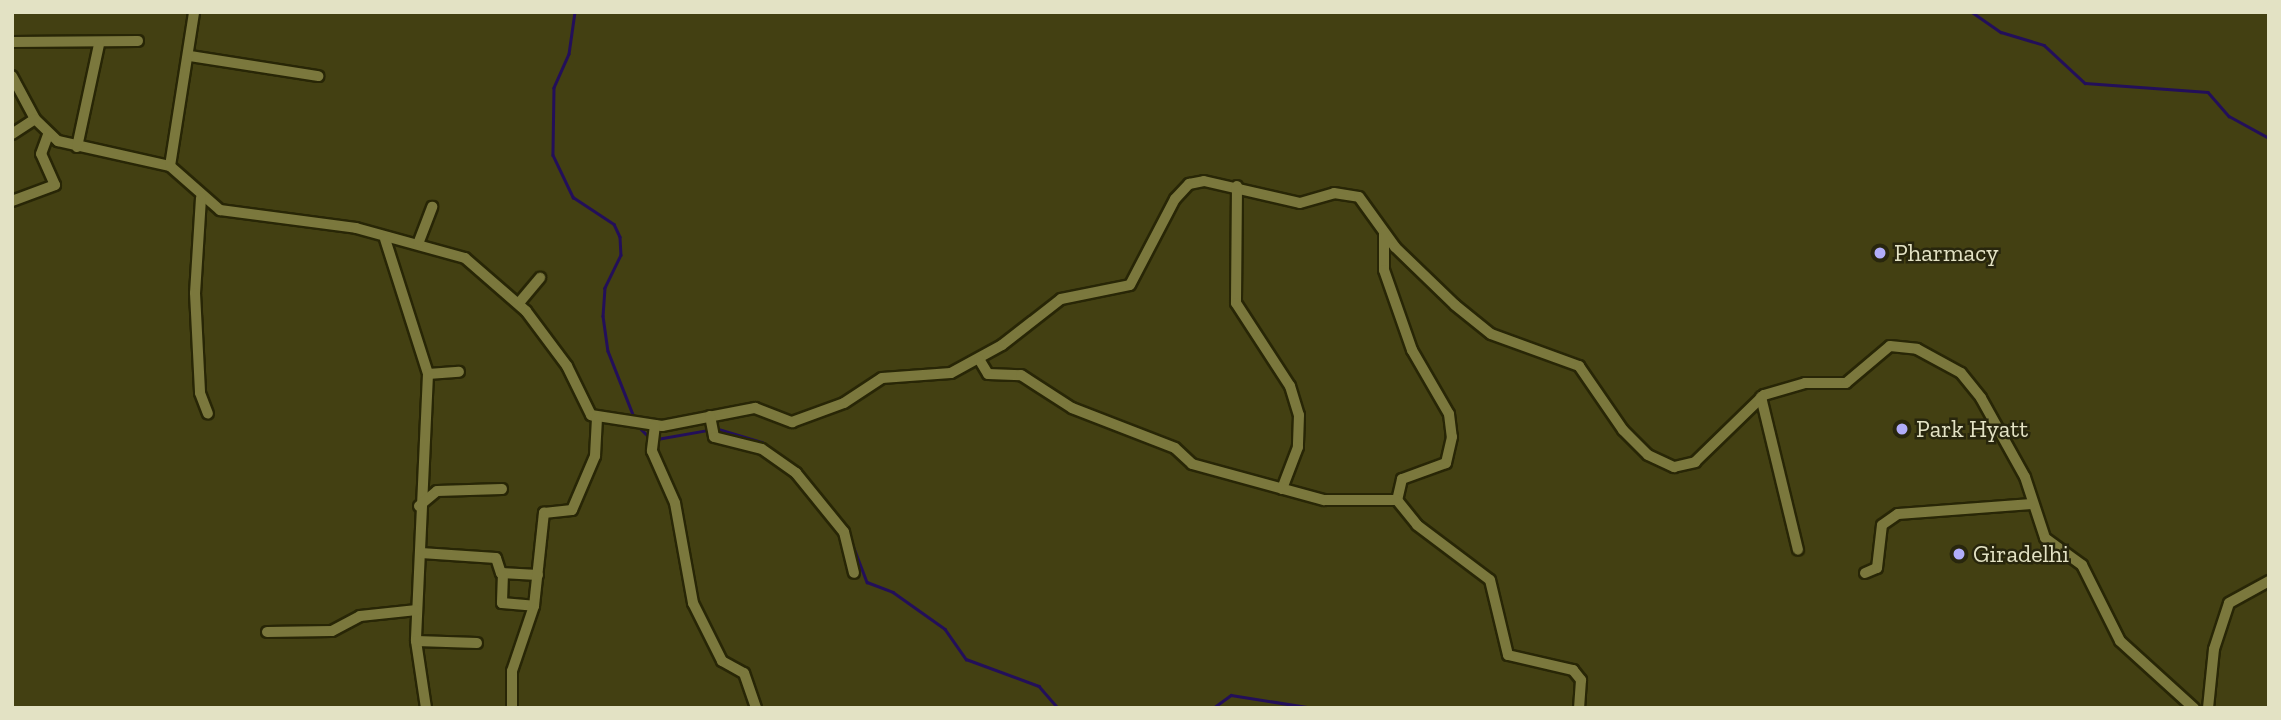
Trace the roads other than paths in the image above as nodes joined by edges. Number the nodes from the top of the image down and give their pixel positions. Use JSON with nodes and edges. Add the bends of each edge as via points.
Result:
{"nodes":[{"id":1,"x":194,"y":12,"type":"edge"},
{"id":2,"x":138,"y":41,"type":"dead end"},
{"id":3,"x":12,"y":42,"type":"edge"},
{"id":4,"x":100,"y":44,"type":"junction"},
{"id":5,"x":190,"y":56,"type":"junction"},
{"id":6,"x":12,"y":76,"type":"edge"},
{"id":7,"x":318,"y":76,"type":"dead end"},
{"id":8,"x":35,"y":119,"type":"junction"},
{"id":9,"x":12,"y":134,"type":"edge"},
{"id":10,"x":48,"y":135,"type":"junction"},
{"id":11,"x":77,"y":147,"type":"junction"},
{"id":12,"x":170,"y":166,"type":"junction"},
{"id":13,"x":1237,"y":186,"type":"junction"},
{"id":14,"x":201,"y":198,"type":"junction"},
{"id":15,"x":12,"y":201,"type":"edge"},
{"id":16,"x":432,"y":206,"type":"dead end"},
{"id":17,"x":1384,"y":233,"type":"junction"},
{"id":18,"x":385,"y":239,"type":"junction"},
{"id":19,"x":418,"y":244,"type":"junction"},
{"id":20,"x":540,"y":278,"type":"dead end"},
{"id":21,"x":519,"y":303,"type":"junction"},
{"id":22,"x":979,"y":359,"type":"junction"},
{"id":23,"x":459,"y":372,"type":"dead end"},
{"id":24,"x":428,"y":374,"type":"junction"},
{"id":25,"x":1761,"y":397,"type":"junction"},
{"id":26,"x":208,"y":414,"type":"dead end"},
{"id":27,"x":597,"y":417,"type":"junction"},
{"id":28,"x":710,"y":423,"type":"junction"},
{"id":29,"x":654,"y":429,"type":"junction"},
{"id":30,"x":502,"y":489,"type":"dead end"},
{"id":31,"x":1282,"y":489,"type":"junction"},
{"id":32,"x":1397,"y":500,"type":"junction"},
{"id":33,"x":2032,"y":504,"type":"junction"},
{"id":34,"x":419,"y":506,"type":"junction"},
{"id":35,"x":1798,"y":550,"type":"dead end"},
{"id":36,"x":421,"y":553,"type":"junction"},
{"id":37,"x":503,"y":573,"type":"junction"},
{"id":38,"x":855,"y":573,"type":"dead end"},
{"id":39,"x":1865,"y":573,"type":"dead end"},
{"id":40,"x":538,"y":575,"type":"junction"},
{"id":41,"x":2269,"y":581,"type":"edge"},
{"id":42,"x":534,"y":606,"type":"junction"},
{"id":43,"x":417,"y":610,"type":"junction"},
{"id":44,"x":267,"y":632,"type":"dead end"},
{"id":45,"x":416,"y":641,"type":"junction"},
{"id":46,"x":477,"y":643,"type":"dead end"},
{"id":47,"x":426,"y":708,"type":"edge"},
{"id":48,"x":512,"y":708,"type":"edge"},
{"id":49,"x":756,"y":708,"type":"edge"},
{"id":50,"x":1579,"y":708,"type":"edge"},
{"id":51,"x":2194,"y":708,"type":"edge"},
{"id":52,"x":2208,"y":708,"type":"edge"}],
"edges":[{"from":1,"to":5,"type":"street"},
{"from":2,"to":4,"type":"street"},
{"from":3,"to":4,"type":"street"},
{"from":4,"to":11,"type":"street"},
{"from":5,"to":7,"type":"street"},
{"from":5,"to":12,"type":"street"},
{"from":6,"to":8,"type":"street"},
{"from":8,"to":9,"type":"street"},
{"from":8,"to":10,"type":"street"},
{"from":10,"to":11,"type":"street"},
{"from":10,"to":15,"type":"street","via":[[41,155],[55,185]]},
{"from":11,"to":12,"type":"street"},
{"from":12,"to":14,"type":"street"},
{"from":13,"to":17,"type":"street","via":[[1300,203],[1350,194]]},
{"from":13,"to":22,"type":"street","via":[[1189,184],[1130,285],[1061,299]]},
{"from":13,"to":31,"type":"street","via":[[1236,303],[1290,386],[1299,415],[1298,447]]},
{"from":14,"to":18,"type":"street","via":[[220,210],[329,223]]},
{"from":14,"to":26,"type":"street","via":[[195,293],[200,393]]},
{"from":16,"to":19,"type":"street"},
{"from":17,"to":25,"type":"street","via":[[1491,334],[1579,366],[1623,430],[1664,464],[1695,462]]},
{"from":17,"to":32,"type":"street","via":[[1384,270],[1412,350],[1449,414],[1452,436],[1446,463],[1402,478]]},
{"from":18,"to":19,"type":"street"},
{"from":18,"to":24,"type":"street"},
{"from":19,"to":21,"type":"street","via":[[476,264]]},
{"from":20,"to":21,"type":"street"},
{"from":21,"to":27,"type":"street","via":[[567,366],[578,401]]},
{"from":22,"to":28,"type":"street","via":[[944,377],[882,378],[844,403],[792,422],[754,408]]},
{"from":22,"to":31,"type":"street","via":[[988,374],[1021,375],[1072,408],[1175,448],[1192,464]]},
{"from":23,"to":24,"type":"street"},
{"from":24,"to":34,"type":"street"},
{"from":25,"to":33,"type":"street","via":[[1805,383],[1851,381],[1890,346],[1917,349],[1961,373],[1981,398],[2025,477]]},
{"from":25,"to":35,"type":"street"},
{"from":27,"to":29,"type":"street","via":[[637,419]]},
{"from":27,"to":40,"type":"street","via":[[595,456],[572,510],[544,511]]},
{"from":28,"to":29,"type":"street"},
{"from":28,"to":38,"type":"street","via":[[727,443],[762,449],[796,472],[844,531]]},
{"from":29,"to":49,"type":"street","via":[[652,451],[675,503],[700,621],[722,660],[744,673]]},
{"from":30,"to":34,"type":"street","via":[[437,491]]},
{"from":31,"to":32,"type":"street","via":[[1324,500]]},
{"from":32,"to":50,"type":"street","via":[[1417,525],[1490,580],[1508,655],[1573,670],[1581,680]]},
{"from":33,"to":39,"type":"street","via":[[1899,514],[1882,525],[1877,568]]},
{"from":33,"to":51,"type":"street","via":[[2045,538],[2082,565],[2120,641]]},
{"from":34,"to":36,"type":"street"},
{"from":36,"to":37,"type":"street","via":[[496,558]]},
{"from":36,"to":43,"type":"street"},
{"from":37,"to":40,"type":"street"},
{"from":37,"to":42,"type":"street","via":[[502,603]]},
{"from":40,"to":42,"type":"street"},
{"from":41,"to":52,"type":"street","via":[[2229,603],[2216,639]]},
{"from":42,"to":48,"type":"street","via":[[512,671]]},
{"from":43,"to":44,"type":"street","via":[[360,616],[332,631]]},
{"from":43,"to":45,"type":"street"},
{"from":45,"to":46,"type":"street"},
{"from":45,"to":47,"type":"street"}]}
